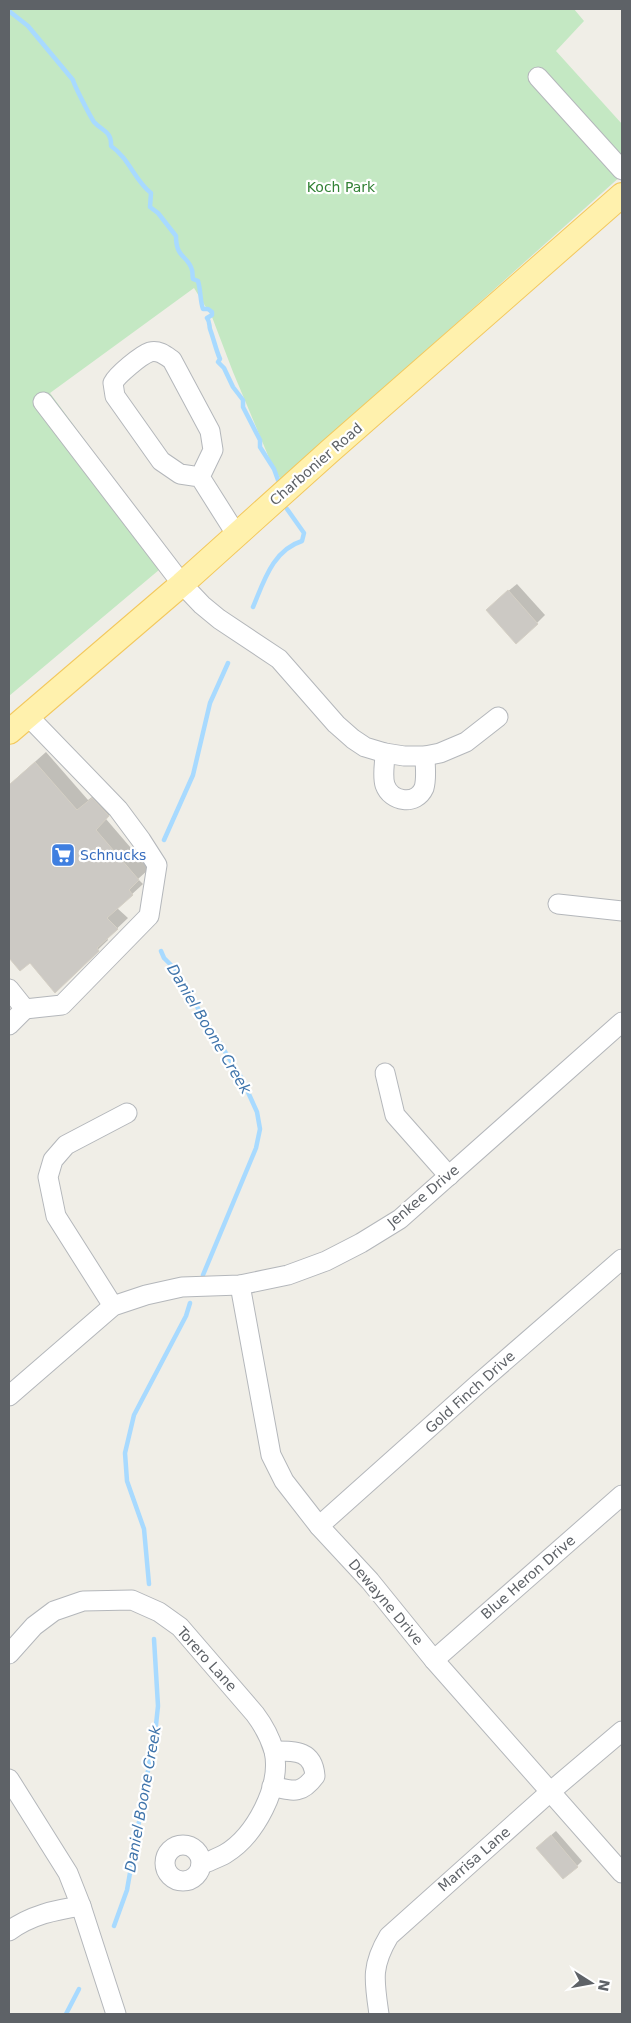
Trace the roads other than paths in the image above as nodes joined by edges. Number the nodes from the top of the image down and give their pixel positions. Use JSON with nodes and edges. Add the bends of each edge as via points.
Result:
{"nodes":[{"id":1,"x":538,"y":77,"type":"dead end"},
{"id":2,"x":622,"y":170,"type":"edge"},
{"id":3,"x":622,"y":195,"type":"edge"},
{"id":4,"x":43,"y":402,"type":"dead end"},
{"id":5,"x":200,"y":477,"type":"junction"},
{"id":6,"x":236,"y":534,"type":"junction"},
{"id":7,"x":182,"y":584,"type":"junction"},
{"id":8,"x":28,"y":716,"type":"junction"},
{"id":9,"x":498,"y":717,"type":"dead end"},
{"id":10,"x":9,"y":732,"type":"edge"},
{"id":11,"x":385,"y":753,"type":"junction"},
{"id":12,"x":425,"y":756,"type":"junction"},
{"id":13,"x":558,"y":904,"type":"dead end"},
{"id":14,"x":622,"y":911,"type":"edge"},
{"id":15,"x":9,"y":989,"type":"edge"},
{"id":16,"x":25,"y":1009,"type":"junction"},
{"id":17,"x":622,"y":1022,"type":"edge"},
{"id":18,"x":9,"y":1025,"type":"edge"},
{"id":19,"x":385,"y":1073,"type":"dead end"},
{"id":20,"x":127,"y":1113,"type":"dead end"},
{"id":21,"x":449,"y":1176,"type":"junction"},
{"id":22,"x":622,"y":1259,"type":"edge"},
{"id":23,"x":240,"y":1286,"type":"junction"},
{"id":24,"x":113,"y":1306,"type":"junction"},
{"id":25,"x":9,"y":1396,"type":"edge"},
{"id":26,"x":622,"y":1494,"type":"edge"},
{"id":27,"x":319,"y":1526,"type":"junction"},
{"id":28,"x":9,"y":1654,"type":"edge"},
{"id":29,"x":434,"y":1660,"type":"junction"},
{"id":30,"x":622,"y":1731,"type":"edge"},
{"id":31,"x":274,"y":1752,"type":"junction"},
{"id":32,"x":9,"y":1779,"type":"edge"},
{"id":33,"x":272,"y":1786,"type":"junction"},
{"id":34,"x":550,"y":1792,"type":"junction"},
{"id":35,"x":201,"y":1865,"type":"dead end"},
{"id":36,"x":622,"y":1872,"type":"edge"},
{"id":37,"x":81,"y":1906,"type":"junction"},
{"id":38,"x":9,"y":1931,"type":"edge"},
{"id":39,"x":116,"y":2014,"type":"edge"},
{"id":40,"x":379,"y":2014,"type":"edge"}],
"edges":[{"from":1,"to":2,"type":"street"},
{"from":3,"to":6,"type":"main road","name":"Charbonier Road"},
{"from":4,"to":7,"type":"street"},
{"from":5,"to":5,"type":"street","via":[[180,474],[161,461],[115,396],[113,383],[118,375],[150,352],[162,352],[172,360],[210,431],[213,450]]},
{"from":5,"to":6,"type":"street"},
{"from":6,"to":7,"type":"main road","name":"Charbonier Road"},
{"from":7,"to":8,"type":"main road","name":"Charbonier Road"},
{"from":7,"to":11,"type":"street","via":[[202,605],[279,659],[352,739]]},
{"from":8,"to":10,"type":"main road","name":"Charbonier Road"},
{"from":8,"to":16,"type":"street","via":[[118,808],[157,865],[149,916],[62,1005]]},
{"from":9,"to":12,"type":"street","via":[[466,742]]},
{"from":11,"to":12,"type":"street"},
{"from":11,"to":12,"type":"street","via":[[384,782],[389,793],[398,799],[409,800],[418,796],[423,788]]},
{"from":13,"to":14,"type":"street"},
{"from":15,"to":16,"type":"street"},
{"from":16,"to":18,"type":"street"},
{"from":17,"to":21,"type":"street","name":"Jenkee Drive"},
{"from":19,"to":21,"type":"street","via":[[395,1115]]},
{"from":20,"to":24,"type":"street","via":[[66,1145],[53,1160],[48,1177],[56,1216]]},
{"from":21,"to":23,"type":"street","name":"Jenkee Drive","via":[[400,1219],[361,1244],[288,1275]]},
{"from":22,"to":27,"type":"street","name":"Gold Finch Drive"},
{"from":23,"to":24,"type":"street","name":"Jenkee Drive","via":[[182,1288]]},
{"from":23,"to":27,"type":"street","name":"Dewayne Drive","via":[[271,1455],[284,1481]]},
{"from":24,"to":25,"type":"street","name":"Jenkee Drive"},
{"from":26,"to":29,"type":"street","name":"Blue Heron Drive"},
{"from":27,"to":29,"type":"street","name":"Dewayne Drive","via":[[370,1581]]},
{"from":28,"to":31,"type":"street","name":"Torero Lane","via":[[34,1626],[54,1611],[83,1601],[132,1600],[159,1612],[180,1627],[255,1714],[266,1729]]},
{"from":29,"to":34,"type":"street","name":"Dewayne Drive"},
{"from":30,"to":34,"type":"street","name":"Marrisa Lane"},
{"from":31,"to":33,"type":"street","name":"Torero Lane"},
{"from":31,"to":33,"type":"street","via":[[297,1751],[306,1756],[314,1765],[315,1776],[308,1786],[298,1790]]},
{"from":32,"to":37,"type":"street","via":[[68,1873]]},
{"from":33,"to":35,"type":"street","name":"Torero Lane","via":[[267,1804],[241,1841],[226,1853]]},
{"from":34,"to":36,"type":"street","name":"Dewayne Drive"},
{"from":34,"to":40,"type":"street","name":"Marrisa Lane","via":[[389,1936],[379,1953],[376,1967]]},
{"from":37,"to":38,"type":"street","via":[[54,1910]]},
{"from":37,"to":39,"type":"street"}]}
